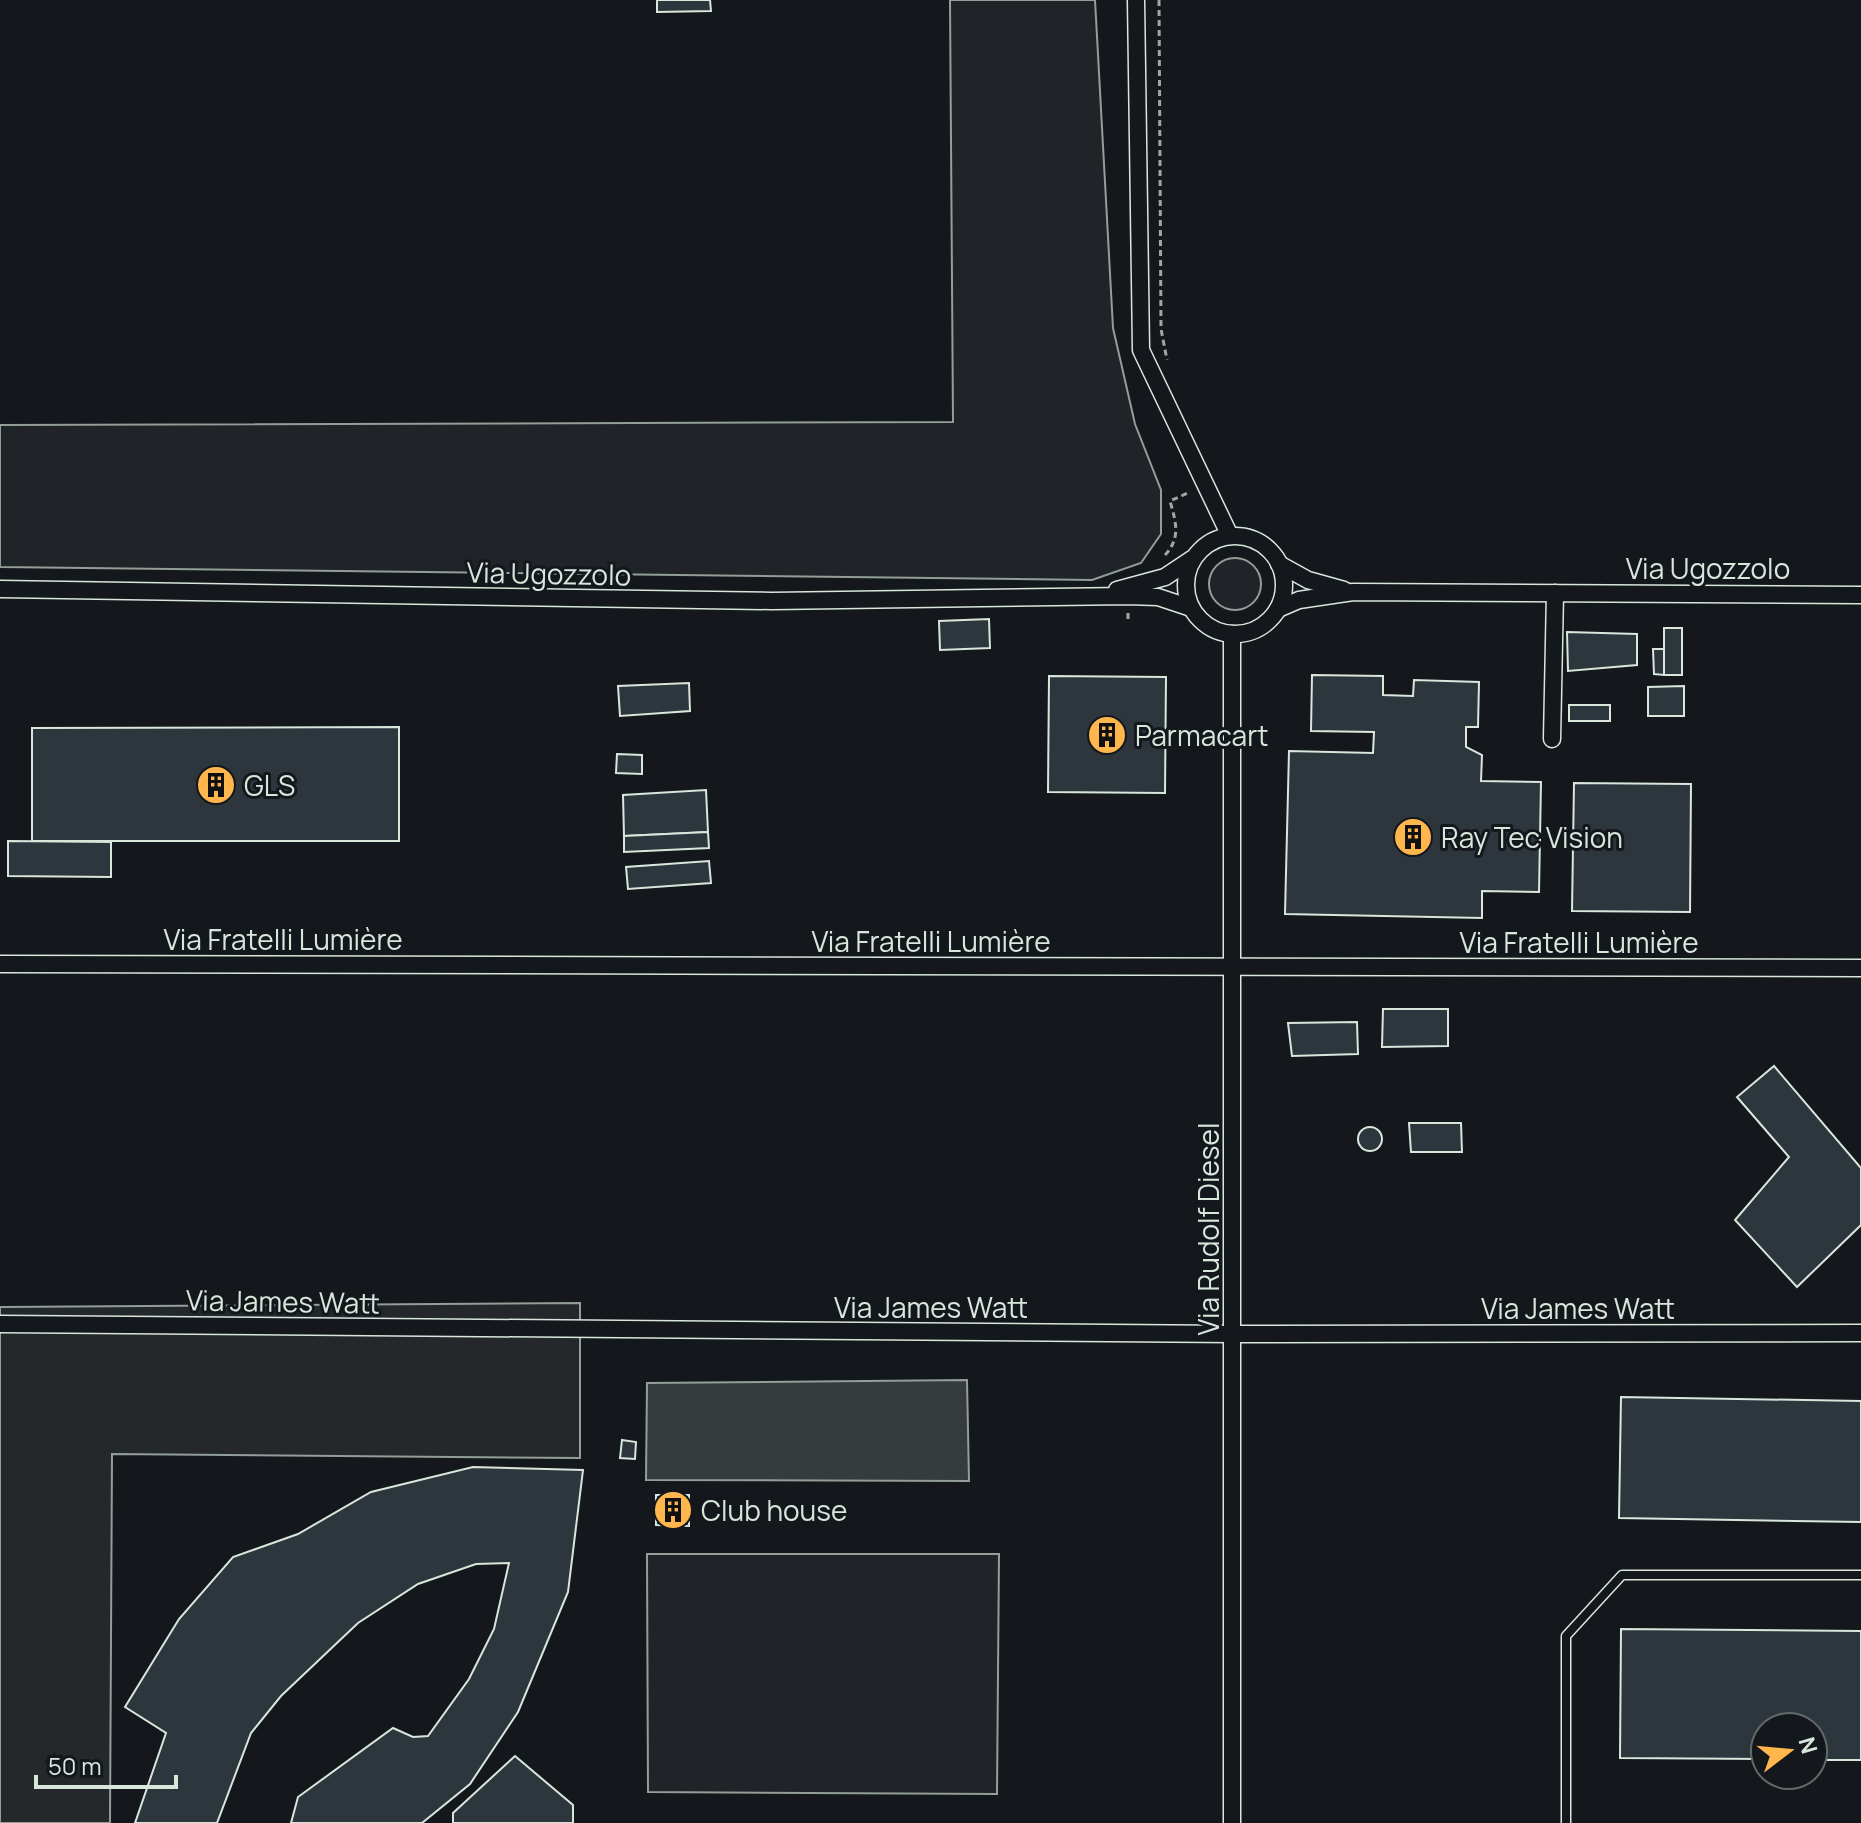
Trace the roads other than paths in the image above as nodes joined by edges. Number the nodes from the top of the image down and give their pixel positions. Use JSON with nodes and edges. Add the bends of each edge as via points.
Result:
{"nodes":[{"id":1,"x":1136,"y":0,"type":"edge"},
{"id":2,"x":1230,"y":536,"type":"junction"},
{"id":3,"x":1192,"y":559,"type":"junction"},
{"id":4,"x":1279,"y":564,"type":"junction"},
{"id":5,"x":0,"y":589,"type":"edge"},
{"id":6,"x":1353,"y":592,"type":"junction"},
{"id":7,"x":1555,"y":593,"type":"junction"},
{"id":8,"x":1097,"y":595,"type":"junction"},
{"id":9,"x":1861,"y":595,"type":"edge"},
{"id":10,"x":1191,"y":608,"type":"junction"},
{"id":11,"x":1278,"y":609,"type":"junction"},
{"id":12,"x":1232,"y":634,"type":"junction"},
{"id":13,"x":1552,"y":739,"type":"dead end"},
{"id":14,"x":0,"y":964,"type":"edge"},
{"id":15,"x":1234,"y":968,"type":"junction"},
{"id":16,"x":1861,"y":968,"type":"edge"},
{"id":17,"x":0,"y":1324,"type":"edge"},
{"id":18,"x":1861,"y":1333,"type":"edge"},
{"id":19,"x":1234,"y":1334,"type":"junction"},
{"id":20,"x":1861,"y":1575,"type":"edge"},
{"id":21,"x":1232,"y":1823,"type":"edge"},
{"id":22,"x":1566,"y":1823,"type":"edge"}],
"edges":[{"from":1,"to":2,"type":"street","via":[[1141,350]]},
{"from":2,"to":3,"type":"street","via":[[1202,547]]},
{"from":2,"to":4,"type":"street","via":[[1259,542]]},
{"from":3,"to":8,"type":"street","name":"Via Ugozzolo","via":[[1165,577]]},
{"from":3,"to":10,"type":"street","via":[[1186,575]]},
{"from":4,"to":6,"type":"street","name":"Via Ugozzolo","via":[[1308,580]]},
{"from":4,"to":11,"type":"street","via":[[1284,579]]},
{"from":5,"to":8,"type":"street","name":"Via Ugozzolo","via":[[772,601]]},
{"from":6,"to":7,"type":"street","name":"Via Ugozzolo"},
{"from":6,"to":11,"type":"street","name":"Via Ugozzolo","via":[[1299,600]]},
{"from":7,"to":9,"type":"street","name":"Via Ugozzolo"},
{"from":7,"to":13,"type":"street"},
{"from":8,"to":10,"type":"street","name":"Via Ugozzolo","via":[[1158,597]]},
{"from":10,"to":12,"type":"street","via":[[1208,626]]},
{"from":11,"to":12,"type":"street","via":[[1258,628]]},
{"from":12,"to":15,"type":"street","name":"Via Rudolf Diesel"},
{"from":14,"to":15,"type":"street","name":"Via Fratelli Lumière"},
{"from":15,"to":16,"type":"street","name":"Via Fratelli Lumière"},
{"from":15,"to":19,"type":"street","name":"Via Rudolf Diesel"},
{"from":17,"to":19,"type":"street","name":"Via James Watt"},
{"from":18,"to":19,"type":"street","name":"Via James Watt"},
{"from":19,"to":21,"type":"street","name":"Via Rudolf Diesel"},
{"from":20,"to":22,"type":"lane","via":[[1622,1575],[1566,1636]]}]}
